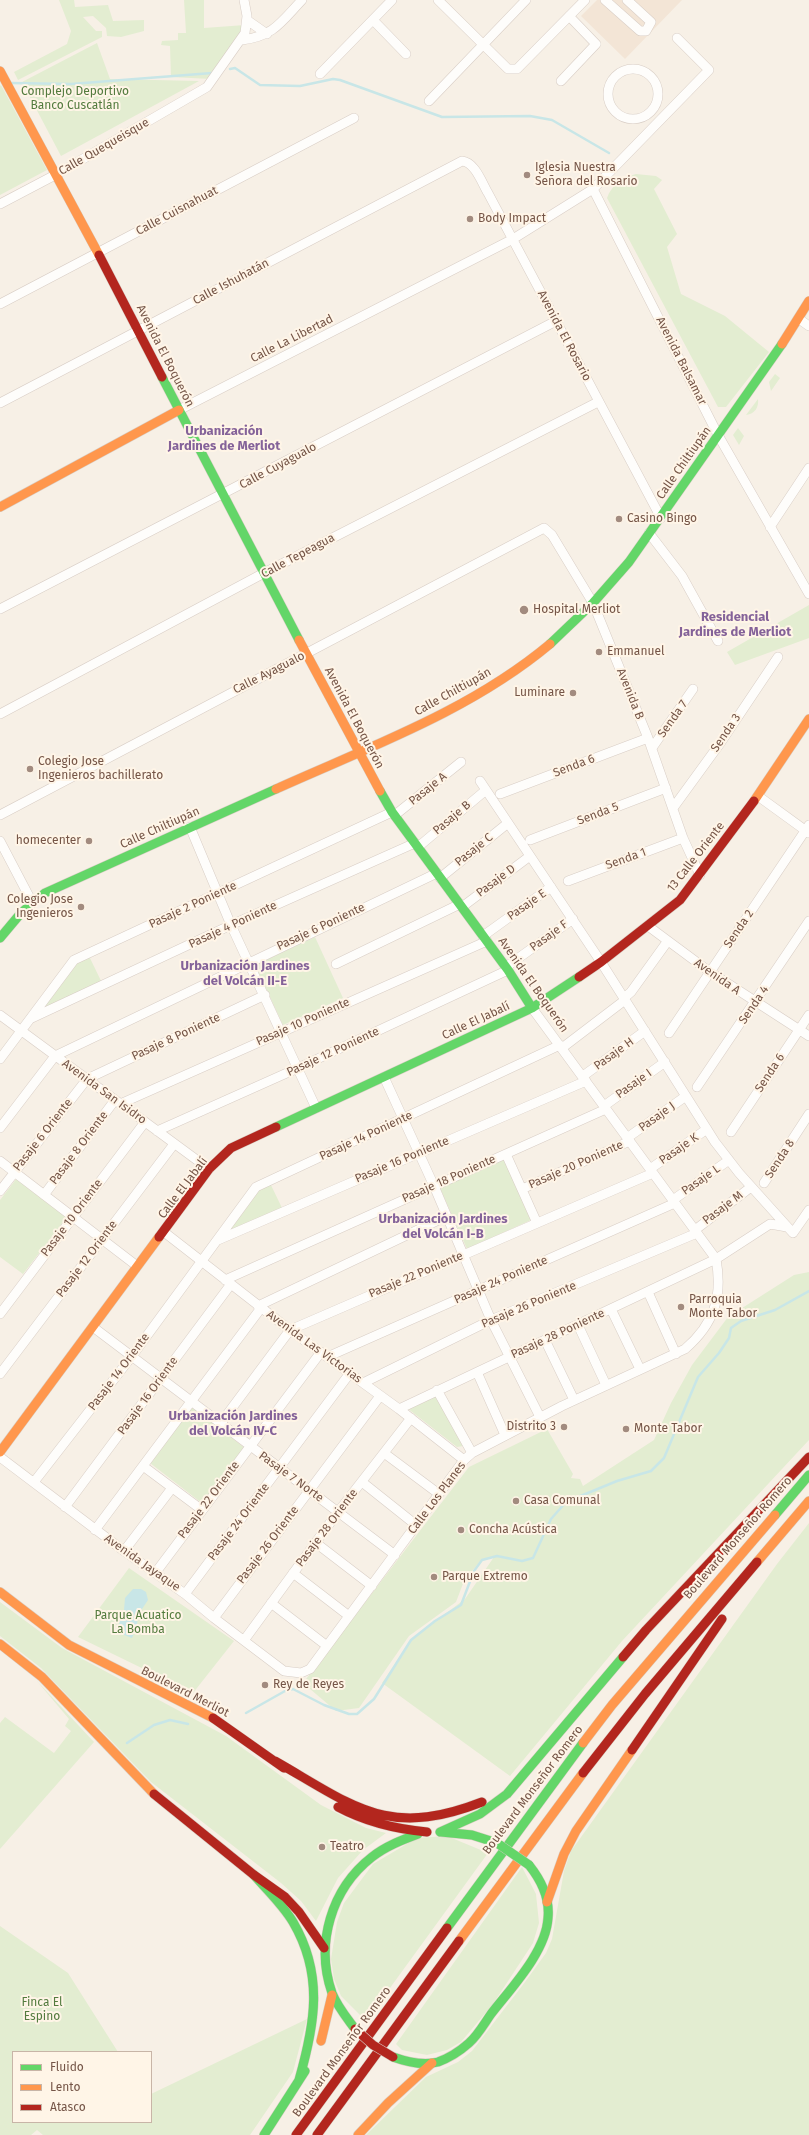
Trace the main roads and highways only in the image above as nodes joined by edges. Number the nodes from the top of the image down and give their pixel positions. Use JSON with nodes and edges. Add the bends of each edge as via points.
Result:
{"nodes":[{"id":1,"x":1,"y":74,"type":"edge"},
{"id":2,"x":809,"y":301,"type":"edge"},
{"id":3,"x":809,"y":308,"type":"edge"},
{"id":4,"x":799,"y":319,"type":"junction"},
{"id":5,"x":178,"y":410,"type":"junction"},
{"id":6,"x":0,"y":507,"type":"edge"},
{"id":7,"x":809,"y":719,"type":"edge"},
{"id":8,"x":358,"y":753,"type":"junction"},
{"id":9,"x":0,"y":938,"type":"edge"},
{"id":10,"x":532,"y":1008,"type":"junction"},
{"id":11,"x":0,"y":1452,"type":"edge"},
{"id":12,"x":809,"y":1457,"type":"edge"},
{"id":13,"x":809,"y":1475,"type":"edge"},
{"id":14,"x":809,"y":1501,"type":"edge"},
{"id":15,"x":809,"y":1507,"type":"edge"},
{"id":16,"x":0,"y":1592,"type":"edge"},
{"id":17,"x":0,"y":1644,"type":"edge"},
{"id":18,"x":535,"y":1760,"type":"junction"},
{"id":19,"x":274,"y":1761,"type":"junction"},
{"id":20,"x":427,"y":1832,"type":"junction"},
{"id":21,"x":440,"y":1832,"type":"junction"},
{"id":22,"x":254,"y":1875,"type":"junction"},
{"id":23,"x":547,"y":1902,"type":"junction"},
{"id":24,"x":324,"y":1948,"type":"junction"},
{"id":25,"x":332,"y":1994,"type":"junction"},
{"id":26,"x":432,"y":2063,"type":"junction"},
{"id":27,"x":299,"y":2080,"type":"junction"},
{"id":28,"x":264,"y":2135,"type":"edge"},
{"id":29,"x":296,"y":2135,"type":"edge"},
{"id":30,"x":317,"y":2135,"type":"edge"},
{"id":31,"x":358,"y":2135,"type":"edge"}],
"edges":[{"from":1,"to":5,"type":"main road","name":"Avenida El Boquerón","via":[[57,174]]},
{"from":2,"to":4,"type":"main road","name":"Calle Chiltiupán"},
{"from":3,"to":4,"type":"main road","name":"Calle Chiltiupán"},
{"from":4,"to":8,"type":"main road","name":"Calle Chiltiupán","via":[[629,562],[561,636],[514,672],[475,696]]},
{"from":5,"to":6,"type":"main road","name":"Calle La Libertad"},
{"from":5,"to":8,"type":"main road","name":"Avenida El Boquerón"},
{"from":7,"to":10,"type":"main road","name":"13 Calle Oriente","via":[[758,796],[680,900],[601,962]]},
{"from":8,"to":9,"type":"main road","name":"Calle Chiltiupán","via":[[45,893],[32,902]]},
{"from":8,"to":10,"type":"main road","name":"Avenida El Boquerón","via":[[393,814],[507,968]]},
{"from":10,"to":11,"type":"main road","name":"Calle El Jabalí","via":[[231,1148],[209,1170]]},
{"from":12,"to":18,"type":"main road","via":[[646,1630]]},
{"from":13,"to":29,"type":"main road","name":"Boulevard Monseñor Romero","via":[[608,1711]]},
{"from":14,"to":30,"type":"main road","via":[[589,1764]]},
{"from":15,"to":23,"type":"main road","via":[[715,1628],[576,1831],[564,1854]]},
{"from":16,"to":19,"type":"main road","name":"Boulevard Merliot","via":[[69,1645],[216,1720]]},
{"from":17,"to":22,"type":"main road","via":[[42,1677],[148,1789]]},
{"from":18,"to":19,"type":"main road","via":[[502,1789],[485,1800],[457,1812],[421,1819],[390,1817],[357,1808]]},
{"from":18,"to":21,"type":"main road","via":[[517,1783],[493,1806]]},
{"from":19,"to":20,"type":"main road","name":"Boulevard Merliot","via":[[356,1817],[384,1827]]},
{"from":20,"to":21,"type":"main road"},
{"from":20,"to":24,"type":"main road","via":[[405,1838],[384,1848],[352,1876],[334,1906],[327,1926]]},
{"from":21,"to":23,"type":"main road","bridge":true,"via":[[472,1835],[497,1842],[529,1865],[543,1887]]},
{"from":22,"to":24,"type":"main road","via":[[293,1904]]},
{"from":22,"to":27,"type":"main road","via":[[293,1923],[312,1970],[315,2017]]},
{"from":23,"to":26,"type":"main road","via":[[548,1920],[542,1941],[512,1987],[470,2042]]},
{"from":24,"to":25,"type":"main road"},
{"from":25,"to":26,"type":"main road","bridge":true,"via":[[355,2029],[373,2045],[393,2056],[413,2062]]},
{"from":25,"to":27,"type":"main road","via":[[321,2043]]},
{"from":26,"to":31,"type":"main road","via":[[388,2103]]},
{"from":27,"to":28,"type":"main road"}]}
